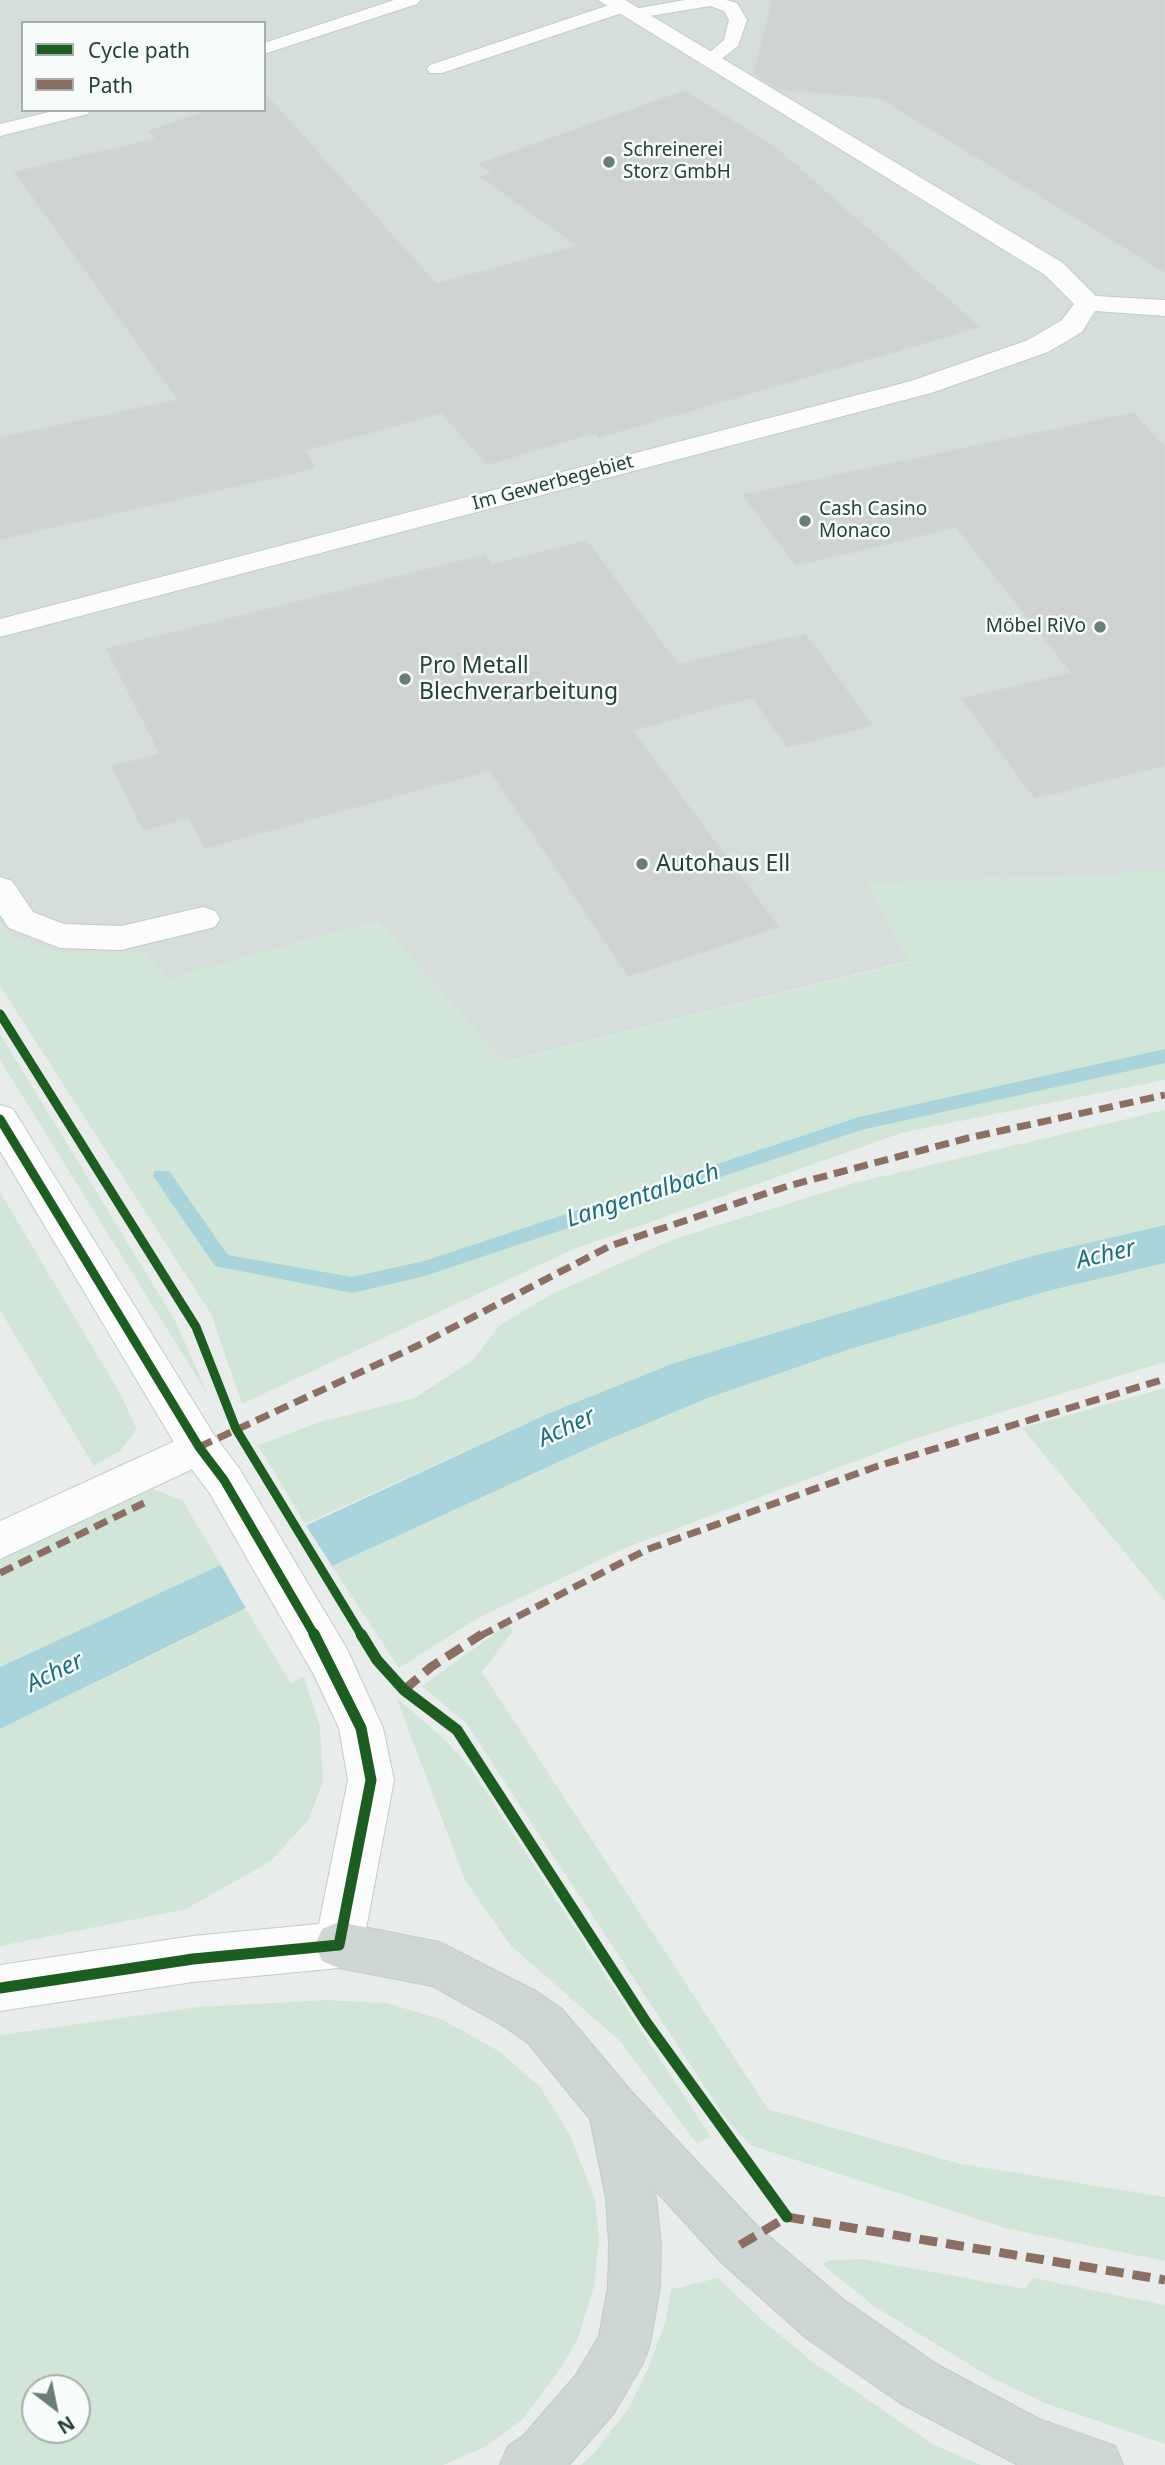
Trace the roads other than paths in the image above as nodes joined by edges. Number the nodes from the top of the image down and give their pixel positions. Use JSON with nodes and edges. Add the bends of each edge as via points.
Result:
{"nodes":[{"id":1,"x":411,"y":0,"type":"edge"},
{"id":2,"x":711,"y":1,"type":"edge"},
{"id":3,"x":621,"y":7,"type":"edge"},
{"id":4,"x":266,"y":48,"type":"edge"},
{"id":5,"x":709,"y":60,"type":"junction"},
{"id":6,"x":436,"y":69,"type":"dead end"},
{"id":7,"x":73,"y":112,"type":"edge"},
{"id":8,"x":0,"y":130,"type":"edge"},
{"id":9,"x":1088,"y":303,"type":"junction"},
{"id":10,"x":1165,"y":308,"type":"edge"},
{"id":11,"x":0,"y":628,"type":"edge"},
{"id":12,"x":0,"y":888,"type":"edge"},
{"id":13,"x":202,"y":919,"type":"dead end"},
{"id":14,"x":0,"y":1119,"type":"edge"},
{"id":15,"x":199,"y":1447,"type":"junction"},
{"id":16,"x":0,"y":1541,"type":"edge"},
{"id":17,"x":339,"y":1945,"type":"junction"},
{"id":18,"x":0,"y":1988,"type":"edge"},
{"id":19,"x":612,"y":2108,"type":"junction"},
{"id":20,"x":527,"y":2465,"type":"edge"},
{"id":21,"x":1096,"y":2465,"type":"edge"}],
"edges":[{"from":1,"to":4,"type":"lane"},
{"from":2,"to":3,"type":"lane"},
{"from":2,"to":5,"type":"lane","via":[[731,7],[738,20],[732,42]]},
{"from":3,"to":5,"type":"street"},
{"from":3,"to":6,"type":"lane"},
{"from":5,"to":9,"type":"street","via":[[1054,269]]},
{"from":7,"to":8,"type":"lane"},
{"from":9,"to":10,"type":"street"},
{"from":9,"to":11,"type":"street","name":"Im Gewerbegebiet","via":[[1072,326],[1038,346],[921,387]]},
{"from":12,"to":13,"type":"street","via":[[21,920],[60,936],[121,938]]},
{"from":14,"to":15,"type":"street"},
{"from":15,"to":16,"type":"street"},
{"from":15,"to":17,"type":"street","via":[[225,1480],[331,1663],[361,1728],[371,1780]]},
{"from":17,"to":18,"type":"street","via":[[193,1959]]},
{"from":17,"to":19,"type":"main road","via":[[439,1965],[519,2008],[545,2026]]},
{"from":19,"to":20,"type":"main road","via":[[631,2198],[635,2244],[634,2287],[624,2344],[595,2394],[543,2454]]},
{"from":19,"to":21,"type":"main road","via":[[749,2255],[825,2319],[919,2384],[1028,2442]]}]}
